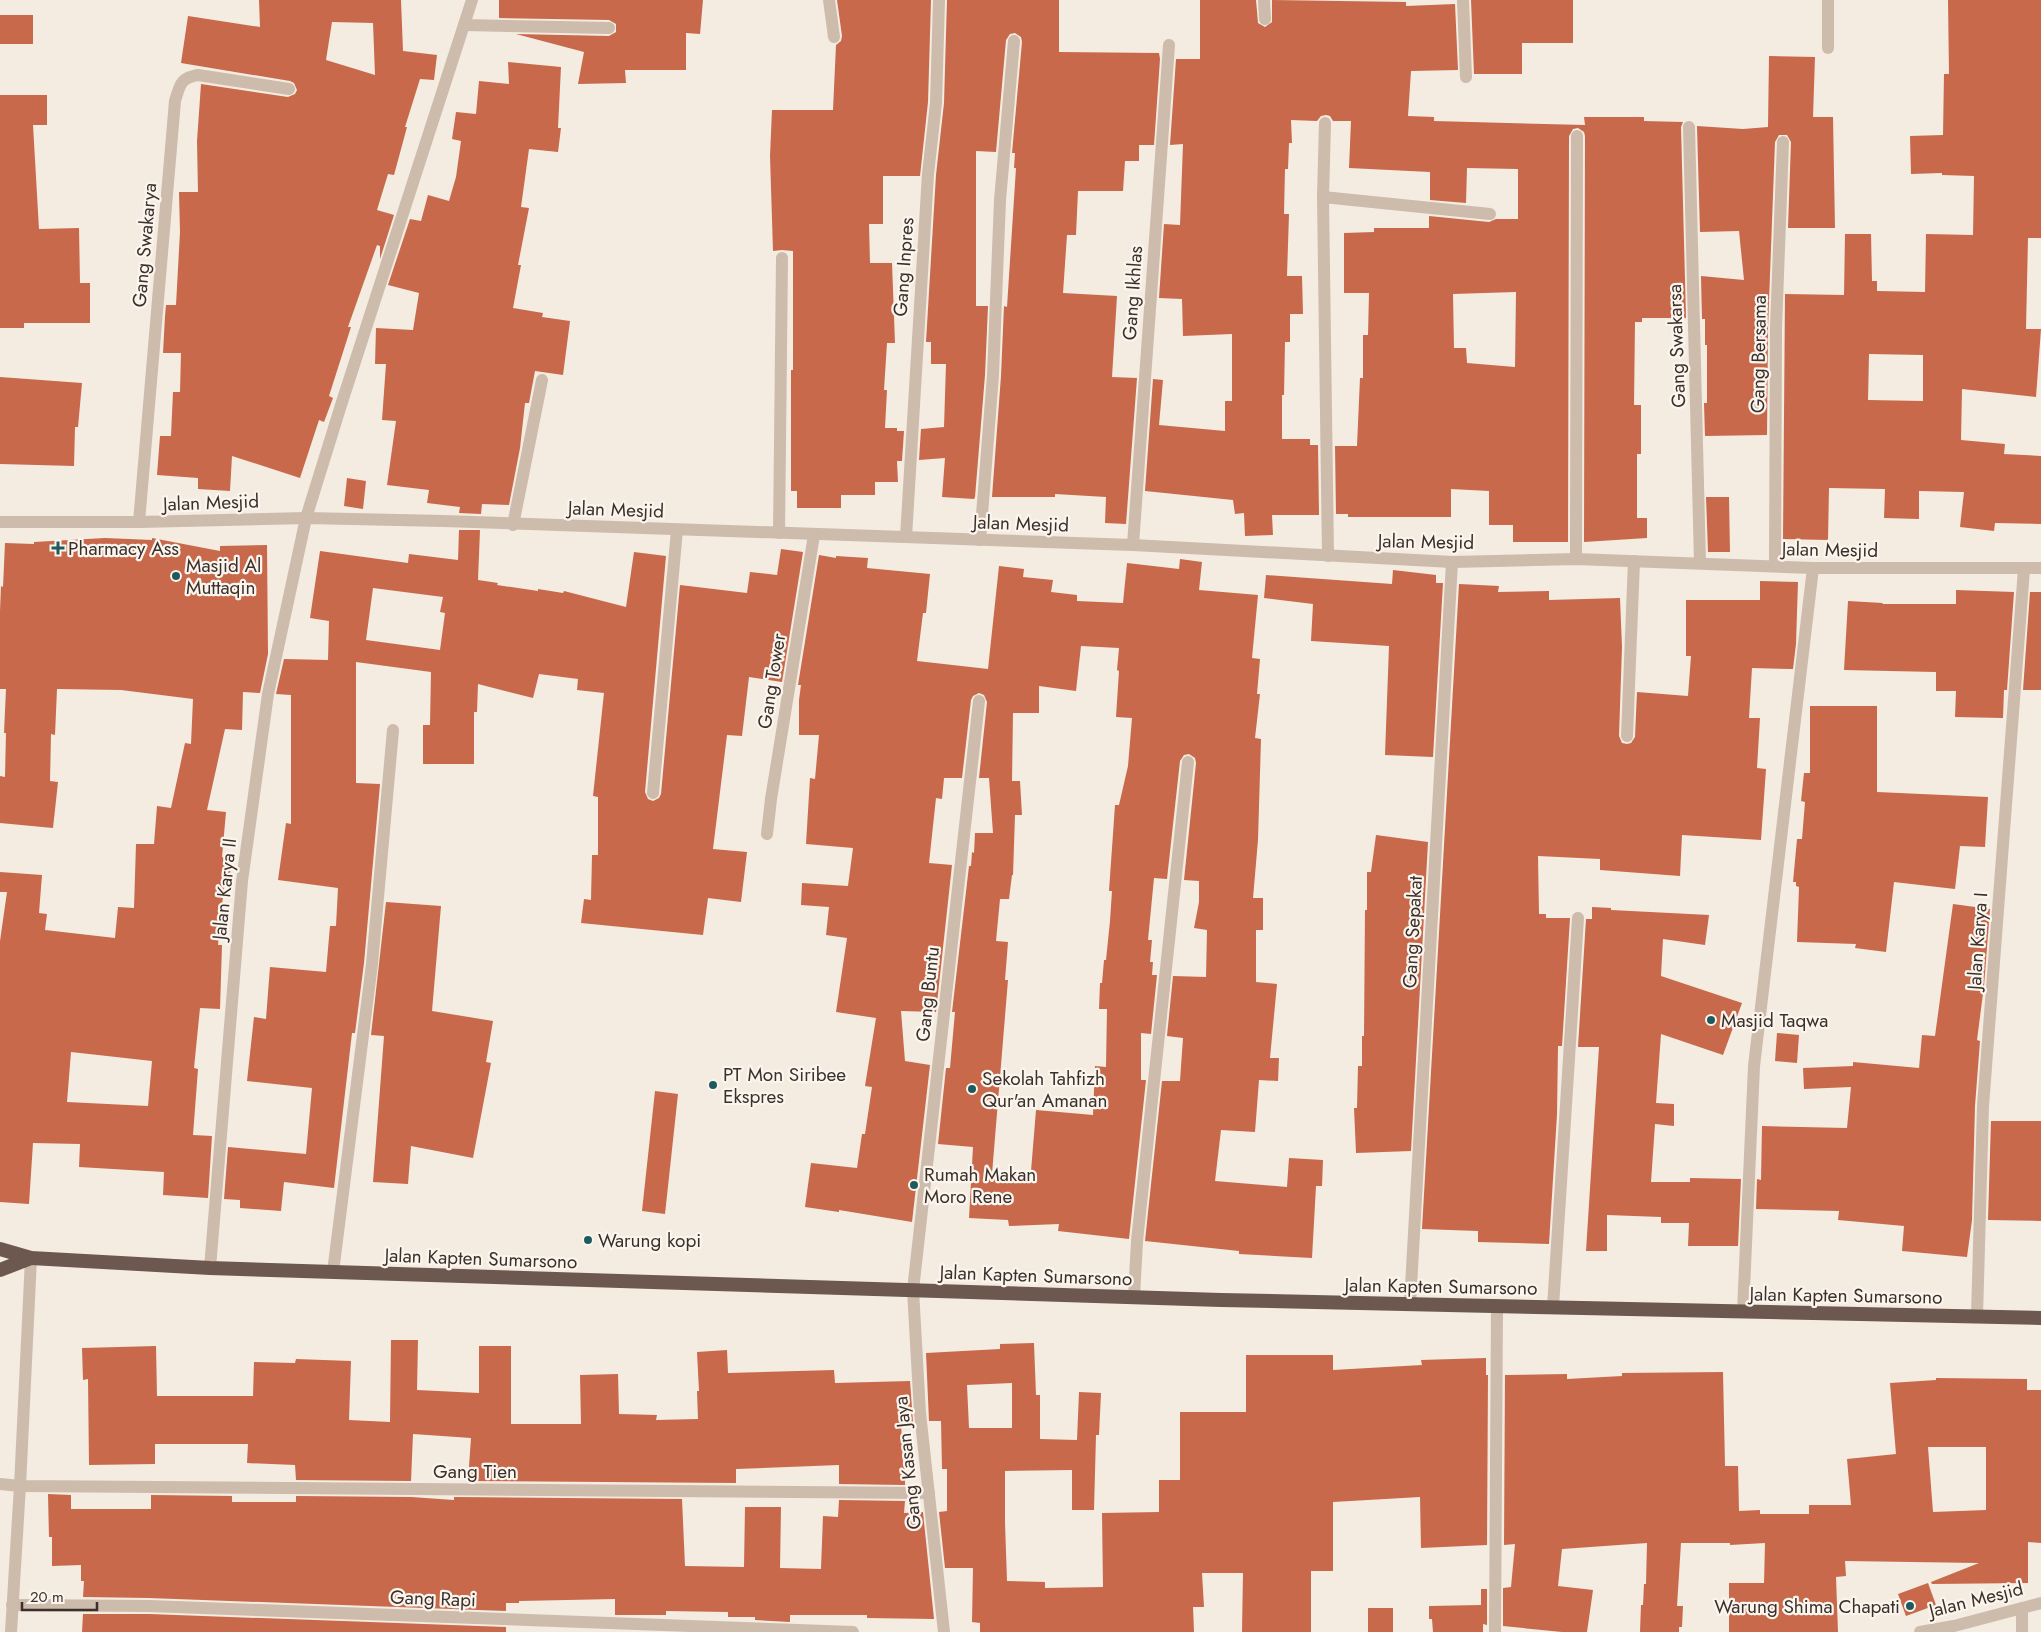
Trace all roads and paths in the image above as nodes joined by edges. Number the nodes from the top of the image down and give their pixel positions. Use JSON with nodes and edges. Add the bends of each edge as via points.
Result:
{"nodes":[{"id":1,"x":472,"y":0,"type":"edge"},
{"id":2,"x":829,"y":0,"type":"edge"},
{"id":3,"x":939,"y":0,"type":"edge"},
{"id":4,"x":1264,"y":0,"type":"edge"},
{"id":5,"x":1463,"y":0,"type":"edge"},
{"id":6,"x":1828,"y":0,"type":"edge"},
{"id":7,"x":1265,"y":19,"type":"dead end"},
{"id":8,"x":464,"y":25,"type":"junction"},
{"id":9,"x":610,"y":28,"type":"dead end"},
{"id":10,"x":834,"y":37,"type":"dead end"},
{"id":11,"x":1014,"y":41,"type":"dead end"},
{"id":12,"x":1169,"y":45,"type":"dead end"},
{"id":13,"x":1828,"y":48,"type":"dead end"},
{"id":14,"x":1466,"y":77,"type":"dead end"},
{"id":15,"x":289,"y":89,"type":"dead end"},
{"id":16,"x":1325,"y":123,"type":"dead end"},
{"id":17,"x":1689,"y":127,"type":"dead end"},
{"id":18,"x":1577,"y":136,"type":"dead end"},
{"id":19,"x":1783,"y":142,"type":"dead end"},
{"id":20,"x":1323,"y":197,"type":"junction"},
{"id":21,"x":1490,"y":214,"type":"dead end"},
{"id":22,"x":782,"y":258,"type":"dead end"},
{"id":23,"x":542,"y":380,"type":"dead end"},
{"id":24,"x":306,"y":518,"type":"junction"},
{"id":25,"x":0,"y":522,"type":"edge"},
{"id":26,"x":139,"y":522,"type":"junction"},
{"id":27,"x":513,"y":525,"type":"junction"},
{"id":28,"x":677,"y":530,"type":"junction"},
{"id":29,"x":779,"y":533,"type":"junction"},
{"id":30,"x":814,"y":535,"type":"junction"},
{"id":31,"x":906,"y":537,"type":"junction"},
{"id":32,"x":980,"y":540,"type":"junction"},
{"id":33,"x":1133,"y":545,"type":"junction"},
{"id":34,"x":1328,"y":556,"type":"junction"},
{"id":35,"x":1576,"y":559,"type":"junction"},
{"id":36,"x":1634,"y":561,"type":"junction"},
{"id":37,"x":1452,"y":562,"type":"junction"},
{"id":38,"x":1700,"y":563,"type":"junction"},
{"id":39,"x":1776,"y":566,"type":"junction"},
{"id":40,"x":1813,"y":568,"type":"junction"},
{"id":41,"x":2041,"y":568,"type":"edge"},
{"id":42,"x":2024,"y":569,"type":"junction"},
{"id":43,"x":978,"y":701,"type":"dead end"},
{"id":44,"x":393,"y":730,"type":"dead end"},
{"id":45,"x":1627,"y":736,"type":"dead end"},
{"id":46,"x":1188,"y":762,"type":"dead end"},
{"id":47,"x":653,"y":793,"type":"dead end"},
{"id":48,"x":767,"y":834,"type":"dead end"},
{"id":49,"x":1578,"y":918,"type":"dead end"},
{"id":50,"x":0,"y":1249,"type":"edge"},
{"id":51,"x":31,"y":1258,"type":"junction"},
{"id":52,"x":210,"y":1268,"type":"junction"},
{"id":53,"x":0,"y":1270,"type":"edge"},
{"id":54,"x":332,"y":1272,"type":"junction"},
{"id":55,"x":913,"y":1290,"type":"junction"},
{"id":56,"x":1134,"y":1297,"type":"junction"},
{"id":57,"x":1410,"y":1304,"type":"junction"},
{"id":58,"x":1497,"y":1305,"type":"junction"},
{"id":59,"x":1553,"y":1307,"type":"junction"},
{"id":60,"x":1743,"y":1311,"type":"junction"},
{"id":61,"x":1977,"y":1316,"type":"junction"},
{"id":62,"x":2041,"y":1318,"type":"edge"},
{"id":63,"x":0,"y":1484,"type":"edge"},
{"id":64,"x":20,"y":1486,"type":"junction"},
{"id":65,"x":929,"y":1493,"type":"junction"},
{"id":66,"x":2041,"y":1603,"type":"edge"},
{"id":67,"x":12,"y":1605,"type":"junction"},
{"id":68,"x":2022,"y":1608,"type":"junction"},
{"id":69,"x":1954,"y":1629,"type":"edge"},
{"id":70,"x":11,"y":1632,"type":"edge"},
{"id":71,"x":853,"y":1632,"type":"edge"},
{"id":72,"x":944,"y":1632,"type":"edge"},
{"id":73,"x":1495,"y":1632,"type":"edge"},
{"id":74,"x":1920,"y":1632,"type":"edge"},
{"id":75,"x":2022,"y":1632,"type":"edge"}],
"edges":[{"from":1,"to":8,"type":"street","name":"Jalan Karya II"},
{"from":2,"to":10,"type":"street"},
{"from":3,"to":31,"type":"street","name":"Gang Inpres","via":[[936,103],[928,174]]},
{"from":4,"to":7,"type":"street"},
{"from":5,"to":14,"type":"street"},
{"from":6,"to":13,"type":"street"},
{"from":8,"to":9,"type":"street"},
{"from":8,"to":24,"type":"street","name":"Jalan Karya II"},
{"from":11,"to":32,"type":"street","via":[[1000,200],[993,375]]},
{"from":12,"to":33,"type":"street","name":"Gang Ikhlas"},
{"from":15,"to":26,"type":"street","name":"Gang Swakarya","via":[[198,76],[187,77],[180,84],[175,101]]},
{"from":16,"to":20,"type":"street"},
{"from":17,"to":38,"type":"street","name":"Gang Swakarsa"},
{"from":18,"to":35,"type":"street"},
{"from":19,"to":39,"type":"street","name":"Gang Bersama","via":[[1776,328]]},
{"from":20,"to":21,"type":"street"},
{"from":20,"to":34,"type":"street"},
{"from":22,"to":29,"type":"street"},
{"from":23,"to":27,"type":"street"},
{"from":24,"to":26,"type":"street","name":"Jalan Mesjid"},
{"from":24,"to":27,"type":"street","name":"Jalan Mesjid"},
{"from":24,"to":52,"type":"street","name":"Jalan Karya II","via":[[268,694],[242,881]]},
{"from":25,"to":26,"type":"street","name":"Jalan Mesjid"},
{"from":27,"to":28,"type":"street","name":"Jalan Mesjid"},
{"from":28,"to":29,"type":"street","name":"Jalan Mesjid"},
{"from":28,"to":47,"type":"street"},
{"from":29,"to":30,"type":"street","name":"Jalan Mesjid"},
{"from":30,"to":31,"type":"street","name":"Jalan Mesjid"},
{"from":30,"to":48,"type":"street","name":"Gang Tower"},
{"from":31,"to":32,"type":"street","name":"Jalan Mesjid"},
{"from":32,"to":33,"type":"street","name":"Jalan Mesjid"},
{"from":33,"to":34,"type":"street","name":"Jalan Mesjid"},
{"from":34,"to":37,"type":"street","name":"Jalan Mesjid"},
{"from":35,"to":36,"type":"street","name":"Jalan Mesjid"},
{"from":35,"to":37,"type":"street","name":"Jalan Mesjid"},
{"from":36,"to":38,"type":"street","name":"Jalan Mesjid"},
{"from":36,"to":45,"type":"street"},
{"from":37,"to":57,"type":"street","name":"Gang Sepakat"},
{"from":38,"to":39,"type":"street","name":"Jalan Mesjid"},
{"from":39,"to":40,"type":"street","name":"Jalan Mesjid"},
{"from":40,"to":42,"type":"street","name":"Jalan Mesjid"},
{"from":40,"to":60,"type":"street","via":[[1754,1066]]},
{"from":41,"to":42,"type":"street","name":"Jalan Mesjid"},
{"from":42,"to":61,"type":"street","name":"Jalan Karya I","via":[[1983,1106]]},
{"from":43,"to":55,"type":"street","name":"Gang Buntu"},
{"from":44,"to":54,"type":"street","via":[[372,964]]},
{"from":46,"to":56,"type":"street","via":[[1137,1241]]},
{"from":49,"to":59,"type":"street"},
{"from":50,"to":51,"type":"highway","name":"Jalan Kapten Sumarsono"},
{"from":51,"to":52,"type":"highway","name":"Jalan Kapten Sumarsono"},
{"from":51,"to":53,"type":"highway","name":"Jalan Kapten Sumarsono"},
{"from":51,"to":64,"type":"street"},
{"from":52,"to":54,"type":"highway","name":"Jalan Kapten Sumarsono"},
{"from":54,"to":55,"type":"highway","name":"Jalan Kapten Sumarsono"},
{"from":55,"to":56,"type":"highway","name":"Jalan Kapten Sumarsono"},
{"from":55,"to":65,"type":"street","name":"Gang Kasan Jaya","via":[[920,1413]]},
{"from":56,"to":57,"type":"highway","name":"Jalan Kapten Sumarsono"},
{"from":57,"to":58,"type":"highway","name":"Jalan Kapten Sumarsono"},
{"from":58,"to":59,"type":"highway","name":"Jalan Kapten Sumarsono"},
{"from":58,"to":73,"type":"street"},
{"from":59,"to":60,"type":"highway","name":"Jalan Kapten Sumarsono"},
{"from":60,"to":61,"type":"highway","name":"Jalan Kapten Sumarsono"},
{"from":61,"to":62,"type":"highway","name":"Jalan Kapten Sumarsono"},
{"from":63,"to":64,"type":"street","name":"Gang Tien"},
{"from":64,"to":65,"type":"street","name":"Gang Tien"},
{"from":64,"to":67,"type":"street"},
{"from":65,"to":72,"type":"street","name":"Gang Kasan Jaya"},
{"from":66,"to":68,"type":"street","name":"Jalan Mesjid"},
{"from":67,"to":70,"type":"street"},
{"from":67,"to":71,"type":"street","name":"Gang Rapi","via":[[149,1606]]},
{"from":68,"to":69,"type":"street","name":"Jalan Mesjid"},
{"from":68,"to":75,"type":"street"},
{"from":69,"to":74,"type":"street","name":"Jalan Mesjid"}]}
